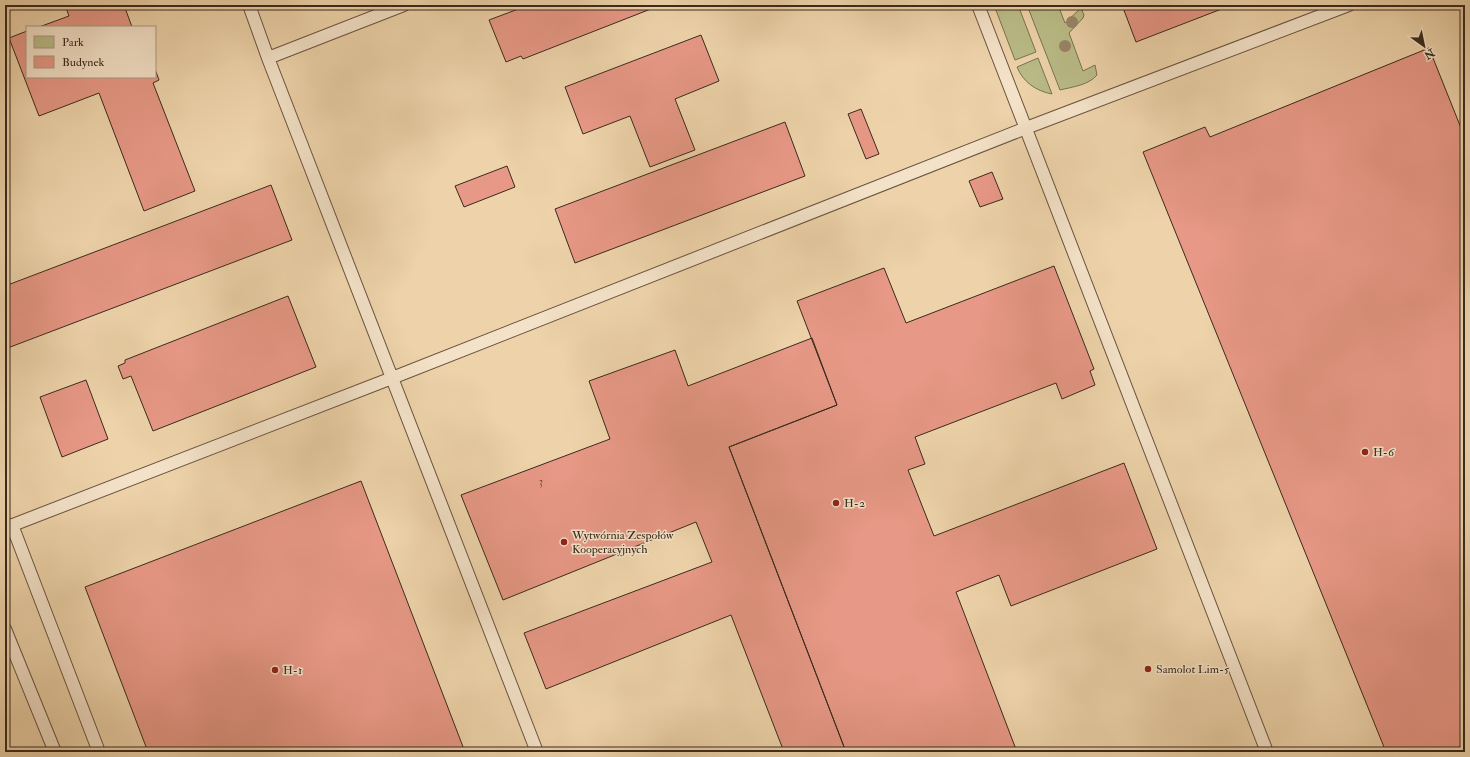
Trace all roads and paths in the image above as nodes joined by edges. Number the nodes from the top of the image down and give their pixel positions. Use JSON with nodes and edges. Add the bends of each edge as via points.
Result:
{"nodes":[{"id":1,"x":248,"y":5,"type":"edge"},
{"id":2,"x":404,"y":5,"type":"edge"},
{"id":3,"x":978,"y":5,"type":"edge"},
{"id":4,"x":1349,"y":5,"type":"edge"},
{"id":5,"x":268,"y":58,"type":"junction"},
{"id":6,"x":1026,"y":128,"type":"junction"},
{"id":7,"x":392,"y":378,"type":"junction"},
{"id":8,"x":8,"y":527,"type":"edge"},
{"id":9,"x":5,"y":629,"type":"edge"},
{"id":10,"x":55,"y":752,"type":"edge"},
{"id":11,"x":99,"y":752,"type":"edge"},
{"id":12,"x":536,"y":752,"type":"edge"},
{"id":13,"x":1266,"y":752,"type":"edge"}],
"edges":[{"from":1,"to":5,"type":"lane"},
{"from":2,"to":5,"type":"lane"},
{"from":3,"to":6,"type":"lane"},
{"from":4,"to":6,"type":"lane"},
{"from":5,"to":7,"type":"lane"},
{"from":6,"to":7,"type":"lane"},
{"from":6,"to":13,"type":"lane"},
{"from":7,"to":8,"type":"lane"},
{"from":7,"to":12,"type":"lane"},
{"from":8,"to":11,"type":"lane"},
{"from":9,"to":10,"type":"lane"}]}
